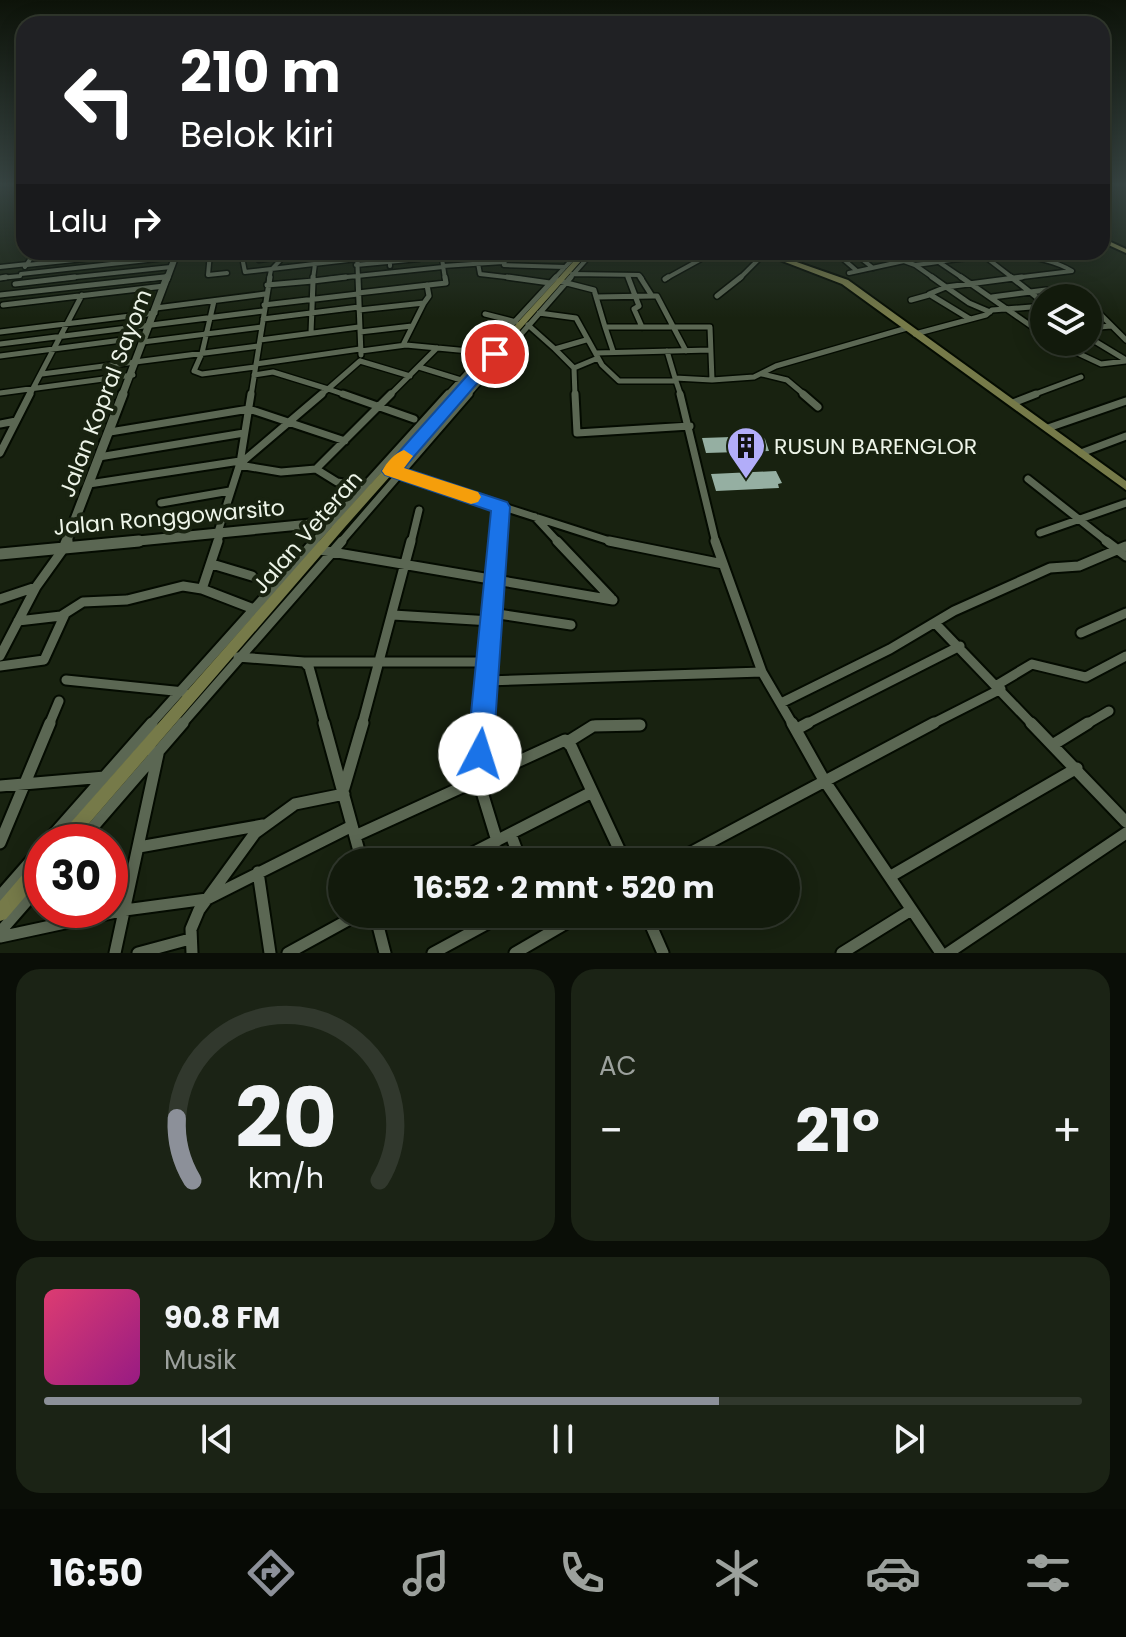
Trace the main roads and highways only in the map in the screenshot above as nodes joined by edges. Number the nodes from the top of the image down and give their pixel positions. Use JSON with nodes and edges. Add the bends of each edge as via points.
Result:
{"nodes":[{"id":1,"x":788,"y":260,"type":"edge"},
{"id":2,"x":574,"y":265,"type":"edge"},
{"id":3,"x":1126,"y":486,"type":"edge"},
{"id":4,"x":77,"y":824,"type":"edge"},
{"id":5,"x":24,"y":886,"type":"edge"},
{"id":6,"x":0,"y":913,"type":"edge"}],
"edges":[{"from":1,"to":3,"type":"main road","via":[[845,282]]},
{"from":2,"to":4,"type":"main road","name":"Jalan Veteran","via":[[426,422],[396,472],[370,488],[336,523],[325,551],[260,612],[234,656],[110,780]]},
{"from":5,"to":6,"type":"main road"}]}
